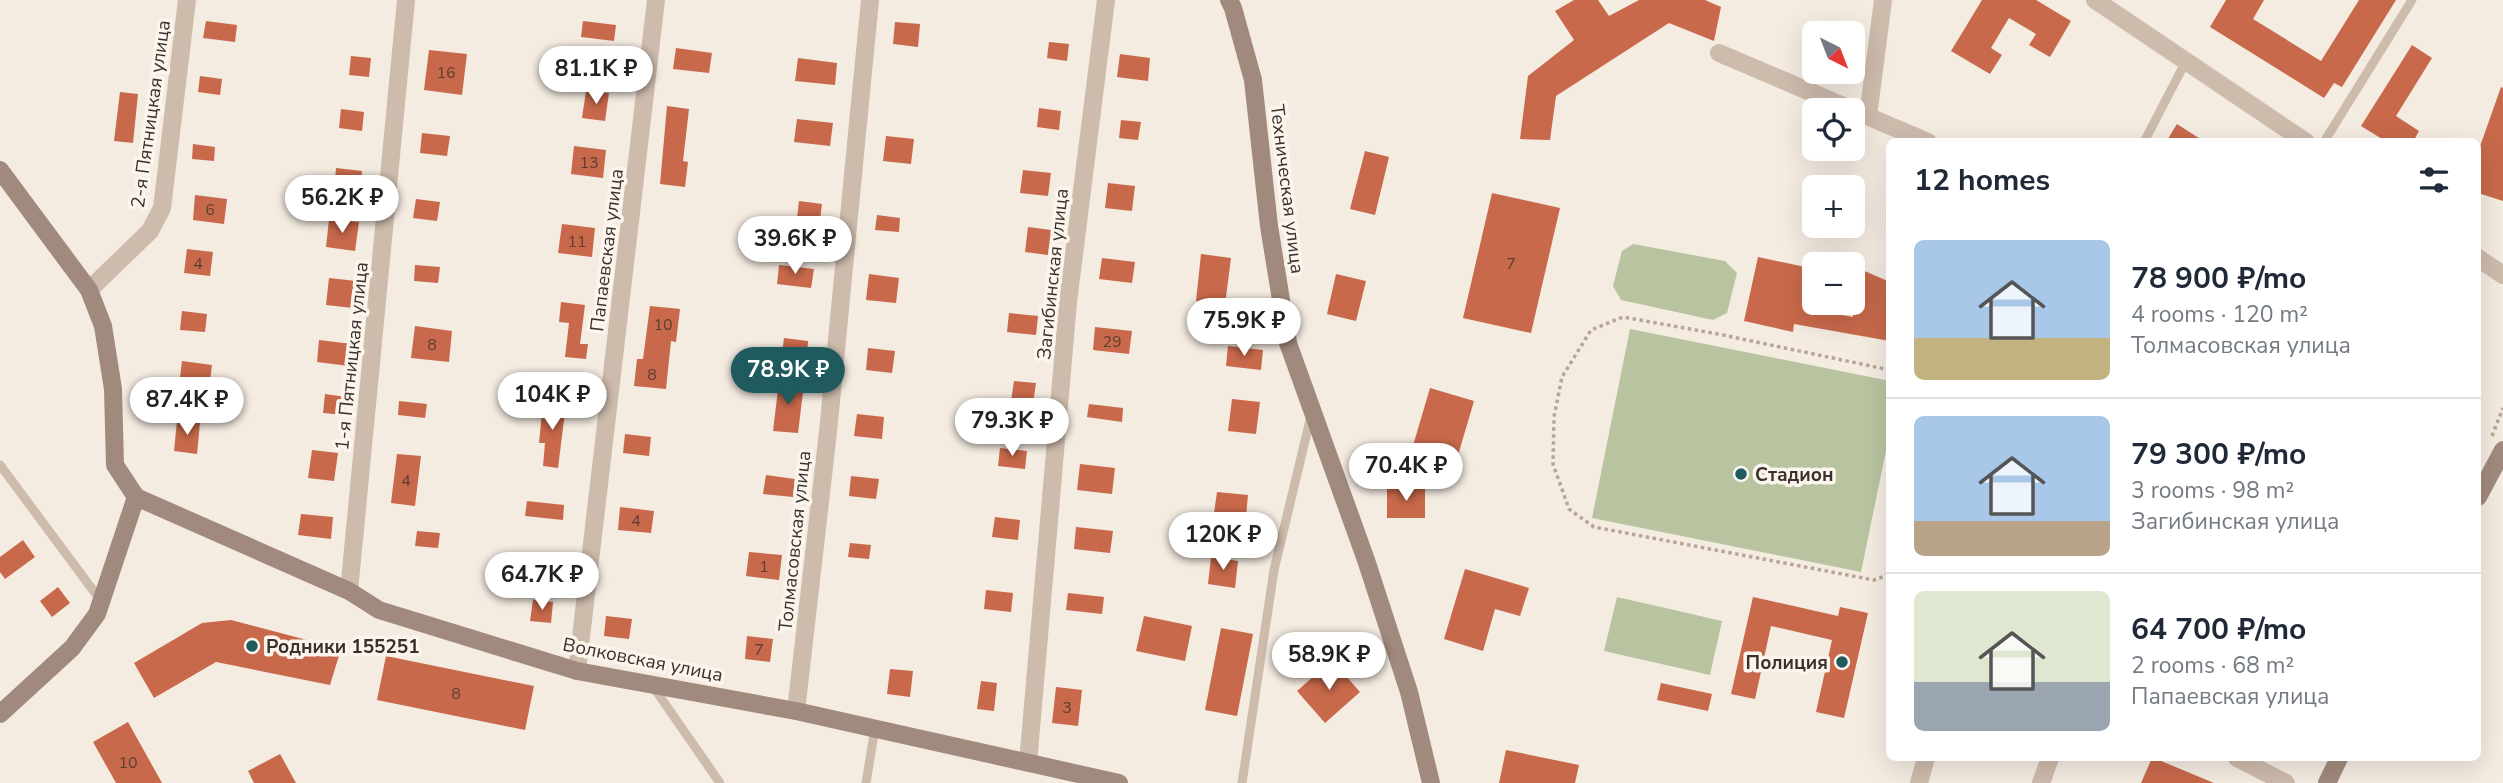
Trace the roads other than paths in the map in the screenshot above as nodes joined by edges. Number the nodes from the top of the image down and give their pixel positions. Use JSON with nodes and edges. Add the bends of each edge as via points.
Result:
{"nodes":[{"id":1,"x":187,"y":0,"type":"edge"},
{"id":2,"x":406,"y":0,"type":"edge"},
{"id":3,"x":656,"y":0,"type":"edge"},
{"id":4,"x":870,"y":0,"type":"edge"},
{"id":5,"x":1106,"y":0,"type":"edge"},
{"id":6,"x":1229,"y":0,"type":"edge"},
{"id":7,"x":1883,"y":0,"type":"edge"},
{"id":8,"x":2412,"y":0,"type":"edge"},
{"id":9,"x":2100,"y":1,"type":"edge"},
{"id":10,"x":1719,"y":53,"type":"dead end"},
{"id":11,"x":2186,"y":61,"type":"junction"},
{"id":12,"x":1868,"y":116,"type":"junction"},
{"id":13,"x":1919,"y":138,"type":"edge"},
{"id":14,"x":2146,"y":138,"type":"edge"},
{"id":15,"x":2300,"y":138,"type":"edge"},
{"id":16,"x":2327,"y":138,"type":"edge"},
{"id":17,"x":0,"y":170,"type":"edge"},
{"id":18,"x":2481,"y":260,"type":"edge"},
{"id":19,"x":2503,"y":275,"type":"edge"},
{"id":20,"x":89,"y":290,"type":"junction"},
{"id":21,"x":1312,"y":411,"type":"junction"},
{"id":22,"x":2503,"y":450,"type":"edge"},
{"id":23,"x":0,"y":465,"type":"edge"},
{"id":24,"x":2481,"y":491,"type":"edge"},
{"id":25,"x":136,"y":497,"type":"junction"},
{"id":26,"x":349,"y":591,"type":"junction"},
{"id":27,"x":101,"y":601,"type":"junction"},
{"id":28,"x":577,"y":671,"type":"junction"},
{"id":29,"x":651,"y":683,"type":"junction"},
{"id":30,"x":796,"y":711,"type":"junction"},
{"id":31,"x":0,"y":714,"type":"edge"},
{"id":32,"x":875,"y":728,"type":"junction"},
{"id":33,"x":1925,"y":761,"type":"edge"},
{"id":34,"x":2049,"y":761,"type":"edge"},
{"id":35,"x":2243,"y":761,"type":"edge"},
{"id":36,"x":2338,"y":761,"type":"edge"},
{"id":37,"x":1028,"y":762,"type":"junction"},
{"id":38,"x":720,"y":783,"type":"edge"},
{"id":39,"x":866,"y":783,"type":"edge"},
{"id":40,"x":1119,"y":783,"type":"edge"},
{"id":41,"x":1242,"y":783,"type":"edge"},
{"id":42,"x":1431,"y":783,"type":"edge"},
{"id":43,"x":1919,"y":783,"type":"edge"},
{"id":44,"x":2041,"y":783,"type":"edge"},
{"id":45,"x":2286,"y":783,"type":"edge"},
{"id":46,"x":2327,"y":783,"type":"edge"}],
"edges":[{"from":1,"to":20,"type":"street","name":"2-я Пятницкая улица","via":[[162,208],[150,231]]},
{"from":2,"to":26,"type":"street","name":"1-я Пятницкая улица"},
{"from":3,"to":28,"type":"street","name":"Папаевская улица"},
{"from":4,"to":30,"type":"street","name":"Толмасовская улица"},
{"from":5,"to":37,"type":"street","name":"Загибинская улица","via":[[1068,302]]},
{"from":6,"to":21,"type":"main road","name":"Техническая улица","via":[[1254,80],[1269,226],[1289,343]]},
{"from":7,"to":12,"type":"street"},
{"from":8,"to":16,"type":"lane"},
{"from":9,"to":11,"type":"street"},
{"from":10,"to":12,"type":"street"},
{"from":11,"to":14,"type":"lane"},
{"from":11,"to":15,"type":"street"},
{"from":12,"to":13,"type":"street"},
{"from":17,"to":20,"type":"main road"},
{"from":18,"to":19,"type":"street"},
{"from":20,"to":25,"type":"main road","via":[[103,326],[113,389],[115,465]]},
{"from":21,"to":41,"type":"lane","via":[[1274,570]]},
{"from":21,"to":42,"type":"main road","name":"Техническая улица","via":[[1409,692]]},
{"from":22,"to":24,"type":"main road"},
{"from":23,"to":27,"type":"lane"},
{"from":25,"to":26,"type":"main road","name":"Волковская улица"},
{"from":25,"to":27,"type":"main road"},
{"from":26,"to":28,"type":"main road","name":"Волковская улица","via":[[380,610]]},
{"from":27,"to":31,"type":"main road","via":[[72,648]]},
{"from":28,"to":29,"type":"main road","name":"Волковская улица"},
{"from":29,"to":30,"type":"main road","name":"Волковская улица"},
{"from":29,"to":38,"type":"lane"},
{"from":30,"to":32,"type":"main road","name":"Волковская улица"},
{"from":32,"to":37,"type":"main road","name":"Волковская улица"},
{"from":32,"to":39,"type":"lane"},
{"from":33,"to":43,"type":"street"},
{"from":34,"to":44,"type":"street"},
{"from":35,"to":45,"type":"street"},
{"from":36,"to":46,"type":"main road"},
{"from":37,"to":40,"type":"main road","name":"Волковская улица"}]}
